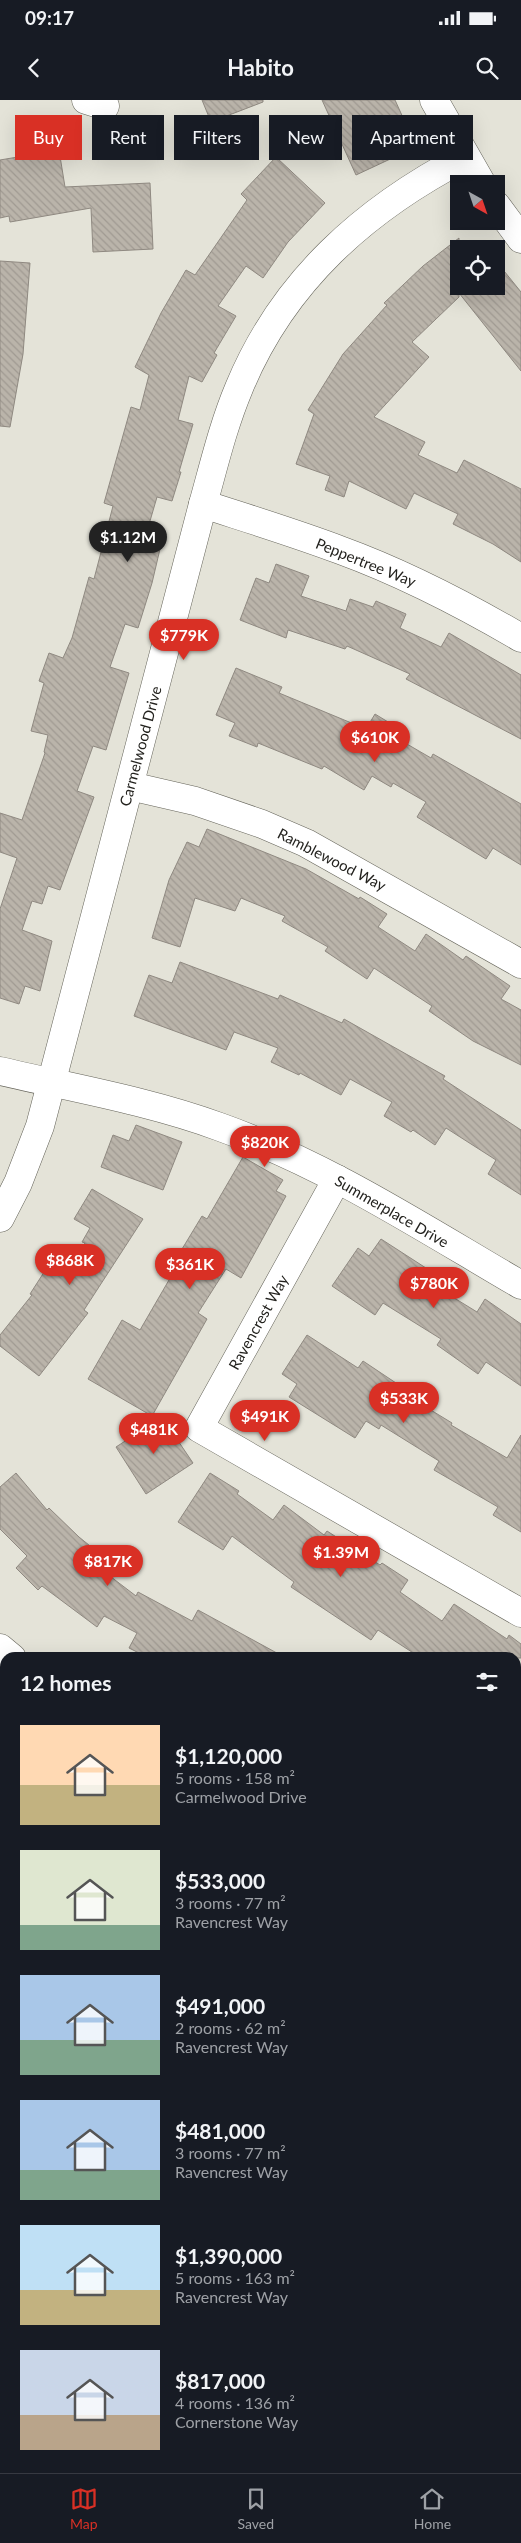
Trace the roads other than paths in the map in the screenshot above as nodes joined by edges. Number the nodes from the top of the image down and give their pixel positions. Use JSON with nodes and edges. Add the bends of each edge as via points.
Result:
{"nodes":[{"id":1,"x":434,"y":100,"type":"edge"},
{"id":2,"x":442,"y":115,"type":"edge"},
{"id":3,"x":459,"y":160,"type":"edge"},
{"id":4,"x":467,"y":160,"type":"edge"},
{"id":5,"x":476,"y":175,"type":"edge"},
{"id":6,"x":505,"y":217,"type":"edge"},
{"id":7,"x":521,"y":238,"type":"edge"},
{"id":8,"x":203,"y":504,"type":"junction"},
{"id":9,"x":521,"y":638,"type":"edge"},
{"id":10,"x":130,"y":786,"type":"junction"},
{"id":11,"x":521,"y":964,"type":"edge"},
{"id":12,"x":0,"y":1071,"type":"edge"},
{"id":13,"x":52,"y":1083,"type":"junction"},
{"id":14,"x":337,"y":1179,"type":"junction"},
{"id":15,"x":0,"y":1218,"type":"edge"},
{"id":16,"x":521,"y":1285,"type":"edge"},
{"id":17,"x":521,"y":1613,"type":"edge"}],
"edges":[{"from":1,"to":2,"type":"street"},
{"from":3,"to":8,"type":"street","name":"Carmelwood Drive","via":[[423,179],[348,235],[315,268],[286,305],[260,344],[239,387]]},
{"from":4,"to":5,"type":"street"},
{"from":6,"to":7,"type":"street"},
{"from":8,"to":9,"type":"street","name":"Peppertree Way","via":[[340,550],[409,579]]},
{"from":8,"to":10,"type":"street","name":"Carmelwood Drive"},
{"from":10,"to":11,"type":"street","name":"Ramblewood Way","via":[[195,801],[306,843]]},
{"from":10,"to":13,"type":"street","name":"Carmelwood Drive"},
{"from":12,"to":13,"type":"street","name":"Summerplace Drive"},
{"from":13,"to":14,"type":"street","name":"Summerplace Drive","via":[[219,1126],[290,1155]]},
{"from":13,"to":15,"type":"street","name":"Carmelwood Drive","via":[[34,1142]]},
{"from":14,"to":16,"type":"street","name":"Summerplace Drive"},
{"from":14,"to":17,"type":"street","name":"Ravencrest Way","via":[[199,1428]]}]}
